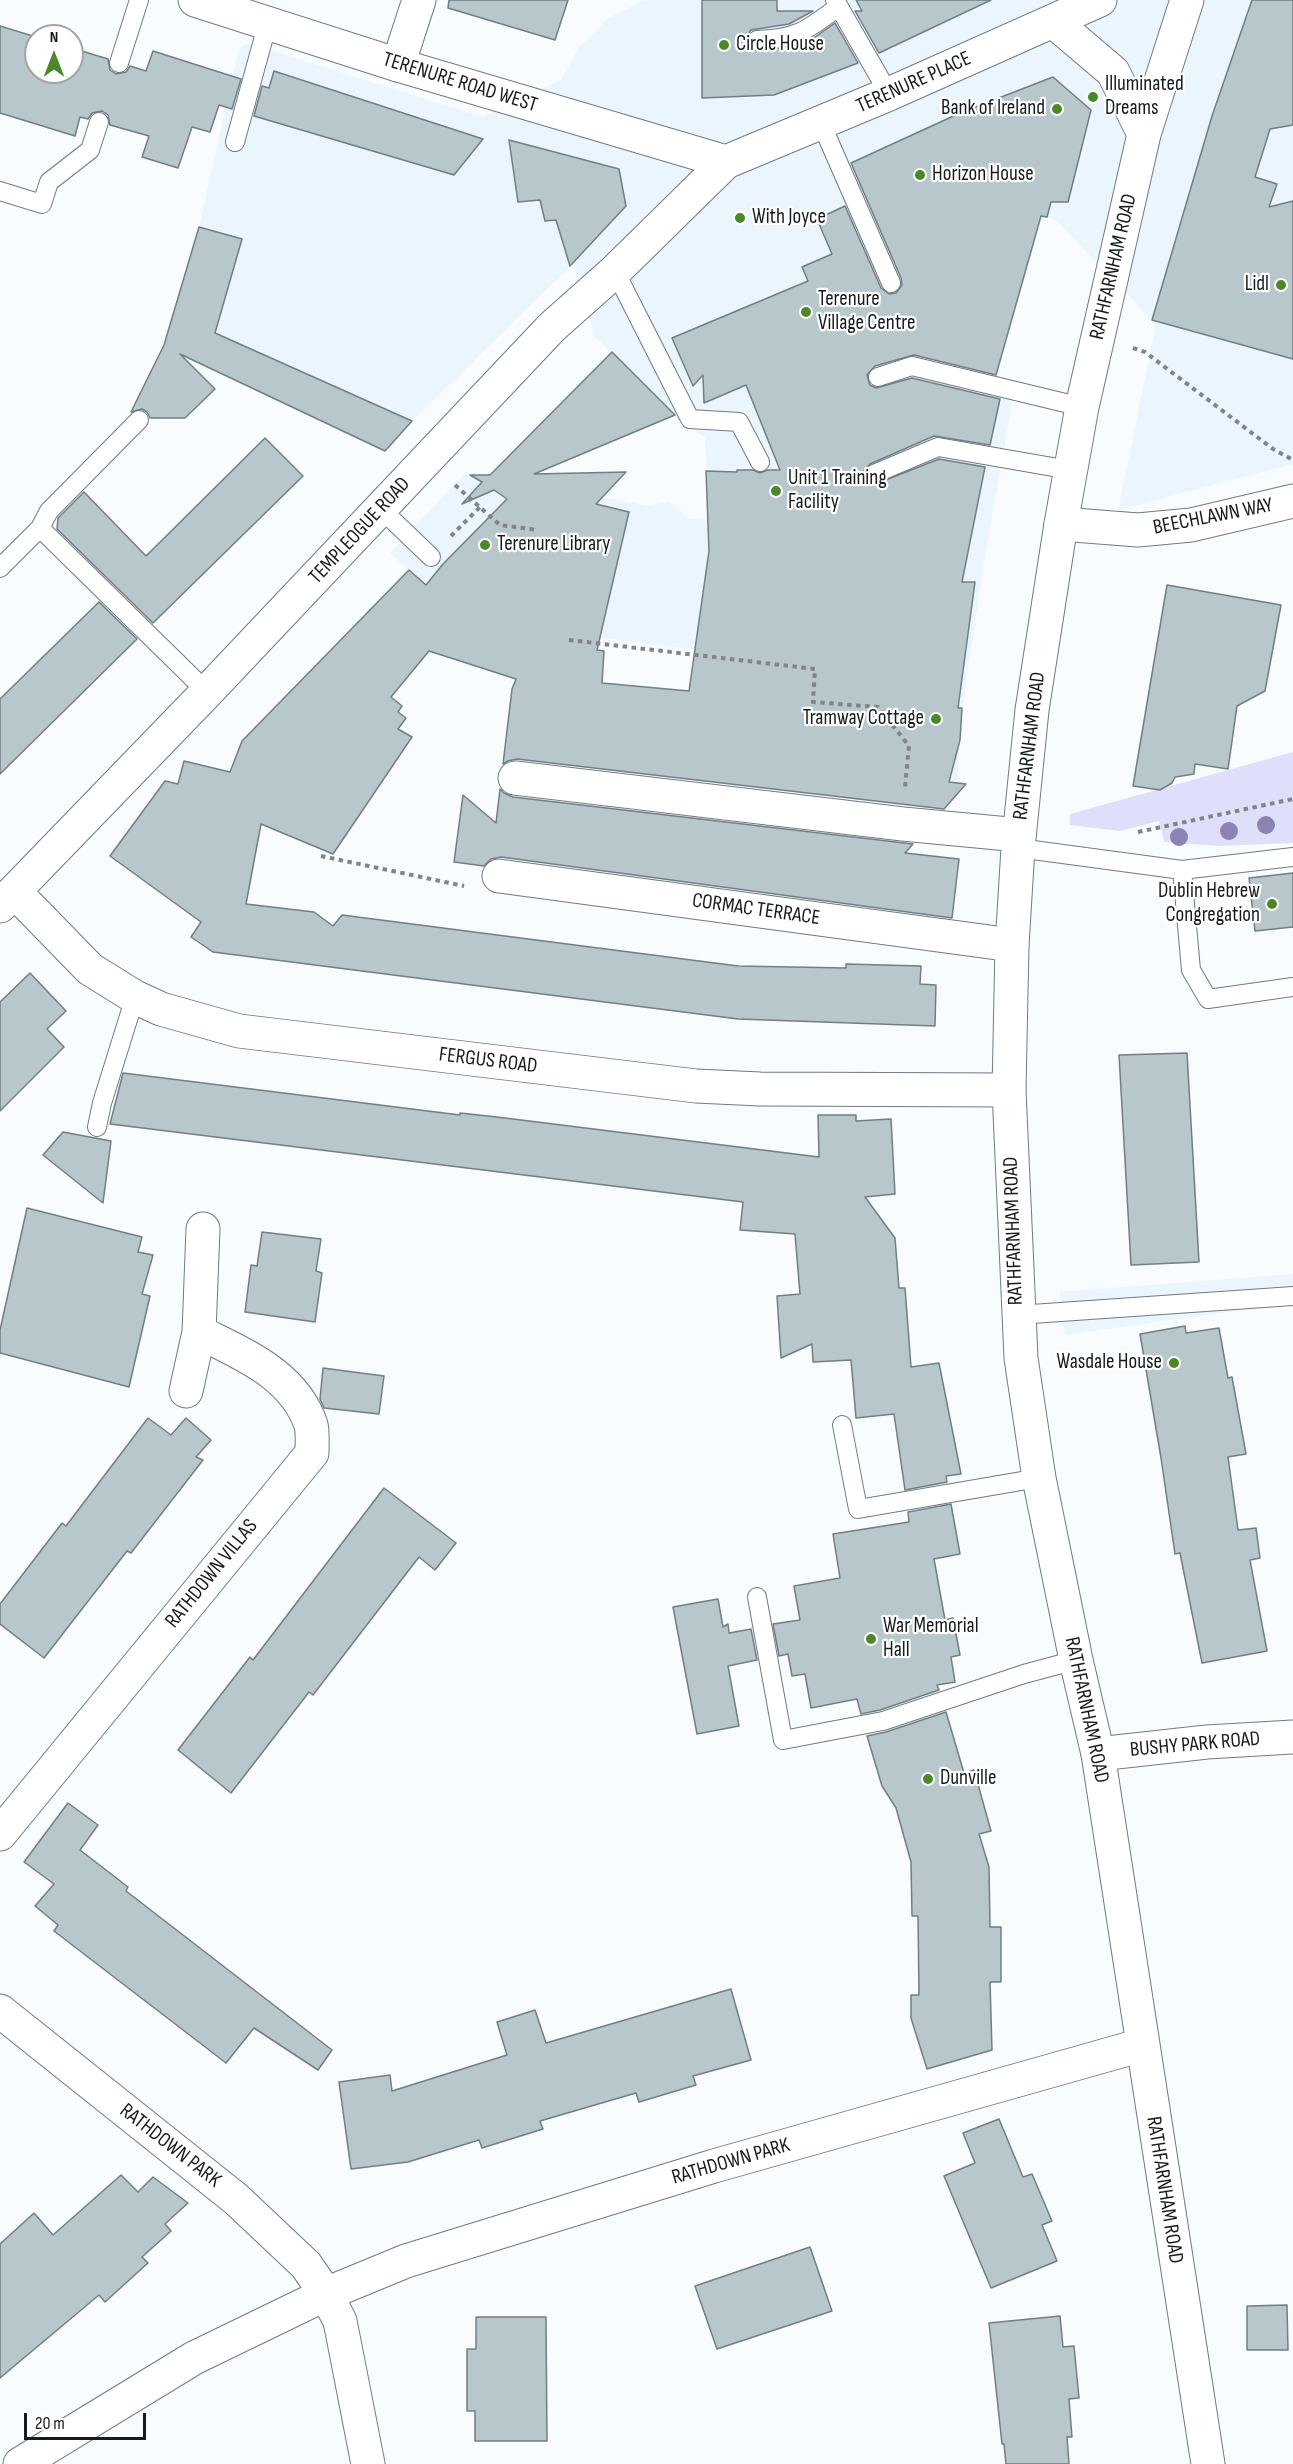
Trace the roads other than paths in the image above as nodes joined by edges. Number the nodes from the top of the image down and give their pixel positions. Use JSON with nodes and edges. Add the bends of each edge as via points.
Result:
{"nodes":[{"id":1,"x":139,"y":0,"type":"edge"},
{"id":2,"x":195,"y":0,"type":"edge"},
{"id":3,"x":418,"y":0,"type":"edge"},
{"id":4,"x":1100,"y":0,"type":"edge"},
{"id":5,"x":1186,"y":0,"type":"edge"},
{"id":6,"x":836,"y":3,"type":"edge"},
{"id":7,"x":1053,"y":21,"type":"junction"},
{"id":8,"x":268,"y":22,"type":"junction"},
{"id":9,"x":757,"y":40,"type":"dead end"},
{"id":10,"x":119,"y":63,"type":"dead end"},
{"id":11,"x":398,"y":65,"type":"junction"},
{"id":12,"x":888,"y":94,"type":"junction"},
{"id":13,"x":99,"y":122,"type":"dead end"},
{"id":14,"x":821,"y":123,"type":"junction"},
{"id":15,"x":1144,"y":134,"type":"junction"},
{"id":16,"x":235,"y":142,"type":"dead end"},
{"id":17,"x":726,"y":162,"type":"junction"},
{"id":18,"x":0,"y":191,"type":"edge"},
{"id":19,"x":615,"y":271,"type":"junction"},
{"id":20,"x":891,"y":283,"type":"dead end"},
{"id":21,"x":878,"y":376,"type":"dead end"},
{"id":22,"x":1082,"y":407,"type":"junction"},
{"id":23,"x":139,"y":420,"type":"dead end"},
{"id":24,"x":760,"y":462,"type":"dead end"},
{"id":25,"x":1070,"y":470,"type":"junction"},
{"id":26,"x":874,"y":474,"type":"dead end"},
{"id":27,"x":1293,"y":501,"type":"edge"},
{"id":28,"x":381,"y":509,"type":"junction"},
{"id":29,"x":1061,"y":524,"type":"junction"},
{"id":30,"x":40,"y":528,"type":"junction"},
{"id":31,"x":431,"y":557,"type":"road end"},
{"id":32,"x":0,"y":568,"type":"edge"},
{"id":33,"x":207,"y":692,"type":"junction"},
{"id":34,"x":515,"y":778,"type":"dead end"},
{"id":35,"x":1019,"y":841,"type":"junction"},
{"id":36,"x":1293,"y":857,"type":"edge"},
{"id":37,"x":1182,"y":870,"type":"junction"},
{"id":38,"x":499,"y":876,"type":"road end"},
{"id":39,"x":7,"y":899,"type":"edge"},
{"id":40,"x":1012,"y":945,"type":"junction"},
{"id":41,"x":1293,"y":987,"type":"edge"},
{"id":42,"x":135,"y":997,"type":"junction"},
{"id":43,"x":1009,"y":1090,"type":"junction"},
{"id":44,"x":97,"y":1127,"type":"dead end"},
{"id":45,"x":203,"y":1229,"type":"dead end"},
{"id":46,"x":1293,"y":1296,"type":"edge"},
{"id":47,"x":1017,"y":1314,"type":"junction"},
{"id":48,"x":199,"y":1332,"type":"junction"},
{"id":49,"x":186,"y":1391,"type":"dead end"},
{"id":50,"x":842,"y":1425,"type":"dead end"},
{"id":51,"x":1039,"y":1479,"type":"junction"},
{"id":52,"x":757,"y":1597,"type":"dead end"},
{"id":53,"x":1076,"y":1660,"type":"junction"},
{"id":54,"x":1293,"y":1737,"type":"edge"},
{"id":55,"x":1098,"y":1755,"type":"junction"},
{"id":56,"x":0,"y":1834,"type":"edge"},
{"id":57,"x":0,"y":2011,"type":"edge"},
{"id":58,"x":1142,"y":2045,"type":"junction"},
{"id":59,"x":326,"y":2294,"type":"junction"},
{"id":60,"x":20,"y":2464,"type":"edge"},
{"id":61,"x":368,"y":2464,"type":"edge"},
{"id":62,"x":1208,"y":2464,"type":"edge"}],
"edges":[{"from":1,"to":10,"type":"lane"},
{"from":2,"to":8,"type":"street","name":"TERENURE ROAD WEST"},
{"from":3,"to":11,"type":"street"},
{"from":4,"to":7,"type":"street","name":"TERENURE PLACE"},
{"from":5,"to":15,"type":"street","name":"RATHFARNHAM ROAD"},
{"from":6,"to":9,"type":"lane","via":[[810,28],[784,40]]},
{"from":6,"to":12,"type":"lane"},
{"from":7,"to":12,"type":"street","name":"TERENURE PLACE"},
{"from":7,"to":15,"type":"street","via":[[1113,72]]},
{"from":8,"to":11,"type":"street","name":"TERENURE ROAD WEST"},
{"from":8,"to":16,"type":"lane"},
{"from":11,"to":17,"type":"street","name":"TERENURE ROAD WEST"},
{"from":12,"to":14,"type":"street","name":"TERENURE PLACE"},
{"from":13,"to":18,"type":"lane","via":[[90,150],[49,182],[42,204]]},
{"from":14,"to":17,"type":"street","name":"TERENURE PLACE"},
{"from":14,"to":20,"type":"lane"},
{"from":15,"to":22,"type":"street","name":"RATHFARNHAM ROAD"},
{"from":17,"to":19,"type":"street","name":"TEMPLEOGUE ROAD"},
{"from":19,"to":24,"type":"lane","via":[[690,419],[739,422]]},
{"from":19,"to":28,"type":"street","name":"TEMPLEOGUE ROAD","via":[[552,327]]},
{"from":21,"to":22,"type":"lane","via":[[912,366]]},
{"from":22,"to":25,"type":"street","name":"RATHFARNHAM ROAD"},
{"from":23,"to":30,"type":"lane","via":[[50,512]]},
{"from":25,"to":26,"type":"lane","via":[[938,447]]},
{"from":25,"to":29,"type":"street","name":"RATHFARNHAM ROAD"},
{"from":27,"to":29,"type":"street","name":"BEECHLAWN WAY","via":[[1191,525],[1138,530]]},
{"from":28,"to":31,"type":"lane"},
{"from":28,"to":33,"type":"street","name":"TEMPLEOGUE ROAD"},
{"from":29,"to":35,"type":"street","name":"RATHFARNHAM ROAD","via":[[1032,710]]},
{"from":30,"to":32,"type":"lane"},
{"from":30,"to":33,"type":"lane"},
{"from":33,"to":39,"type":"street","name":"TEMPLEOGUE ROAD"},
{"from":34,"to":35,"type":"street"},
{"from":35,"to":37,"type":"lane"},
{"from":35,"to":40,"type":"street","name":"RATHFARNHAM ROAD"},
{"from":36,"to":37,"type":"lane"},
{"from":37,"to":41,"type":"lane","via":[[1191,970],[1208,999]]},
{"from":38,"to":40,"type":"street","name":"CORMAC TERRACE"},
{"from":39,"to":42,"type":"street","name":"FERGUS ROAD","via":[[90,969]]},
{"from":40,"to":43,"type":"street","name":"RATHFARNHAM ROAD"},
{"from":42,"to":43,"type":"street","name":"FERGUS ROAD","via":[[161,1010],[239,1031],[696,1086]]},
{"from":42,"to":44,"type":"lane"},
{"from":43,"to":47,"type":"street","name":"RATHFARNHAM ROAD"},
{"from":45,"to":48,"type":"street"},
{"from":46,"to":47,"type":"lane"},
{"from":47,"to":51,"type":"street","name":"RATHFARNHAM ROAD"},
{"from":48,"to":49,"type":"street"},
{"from":48,"to":56,"type":"street","name":"RATHDOWN VILLAS","via":[[260,1363],[295,1393],[311,1426],[312,1453]]},
{"from":50,"to":51,"type":"lane","via":[[858,1509]]},
{"from":51,"to":53,"type":"street","name":"RATHFARNHAM ROAD"},
{"from":52,"to":53,"type":"lane","via":[[783,1740],[883,1721]]},
{"from":53,"to":55,"type":"street","name":"RATHFARNHAM ROAD"},
{"from":54,"to":55,"type":"street","name":"BUSHY PARK ROAD"},
{"from":55,"to":58,"type":"street","name":"RATHFARNHAM ROAD"},
{"from":57,"to":59,"type":"street","name":"RATHDOWN PARK","via":[[236,2199],[306,2265]]},
{"from":58,"to":59,"type":"street","name":"RATHDOWN PARK","via":[[702,2170],[405,2261]]},
{"from":58,"to":62,"type":"street","name":"RATHFARNHAM ROAD"},
{"from":59,"to":60,"type":"street","name":"RATHDOWN PARK","via":[[194,2358]]},
{"from":59,"to":61,"type":"street","name":"RATHDOWN PARK","via":[[340,2321]]}]}
